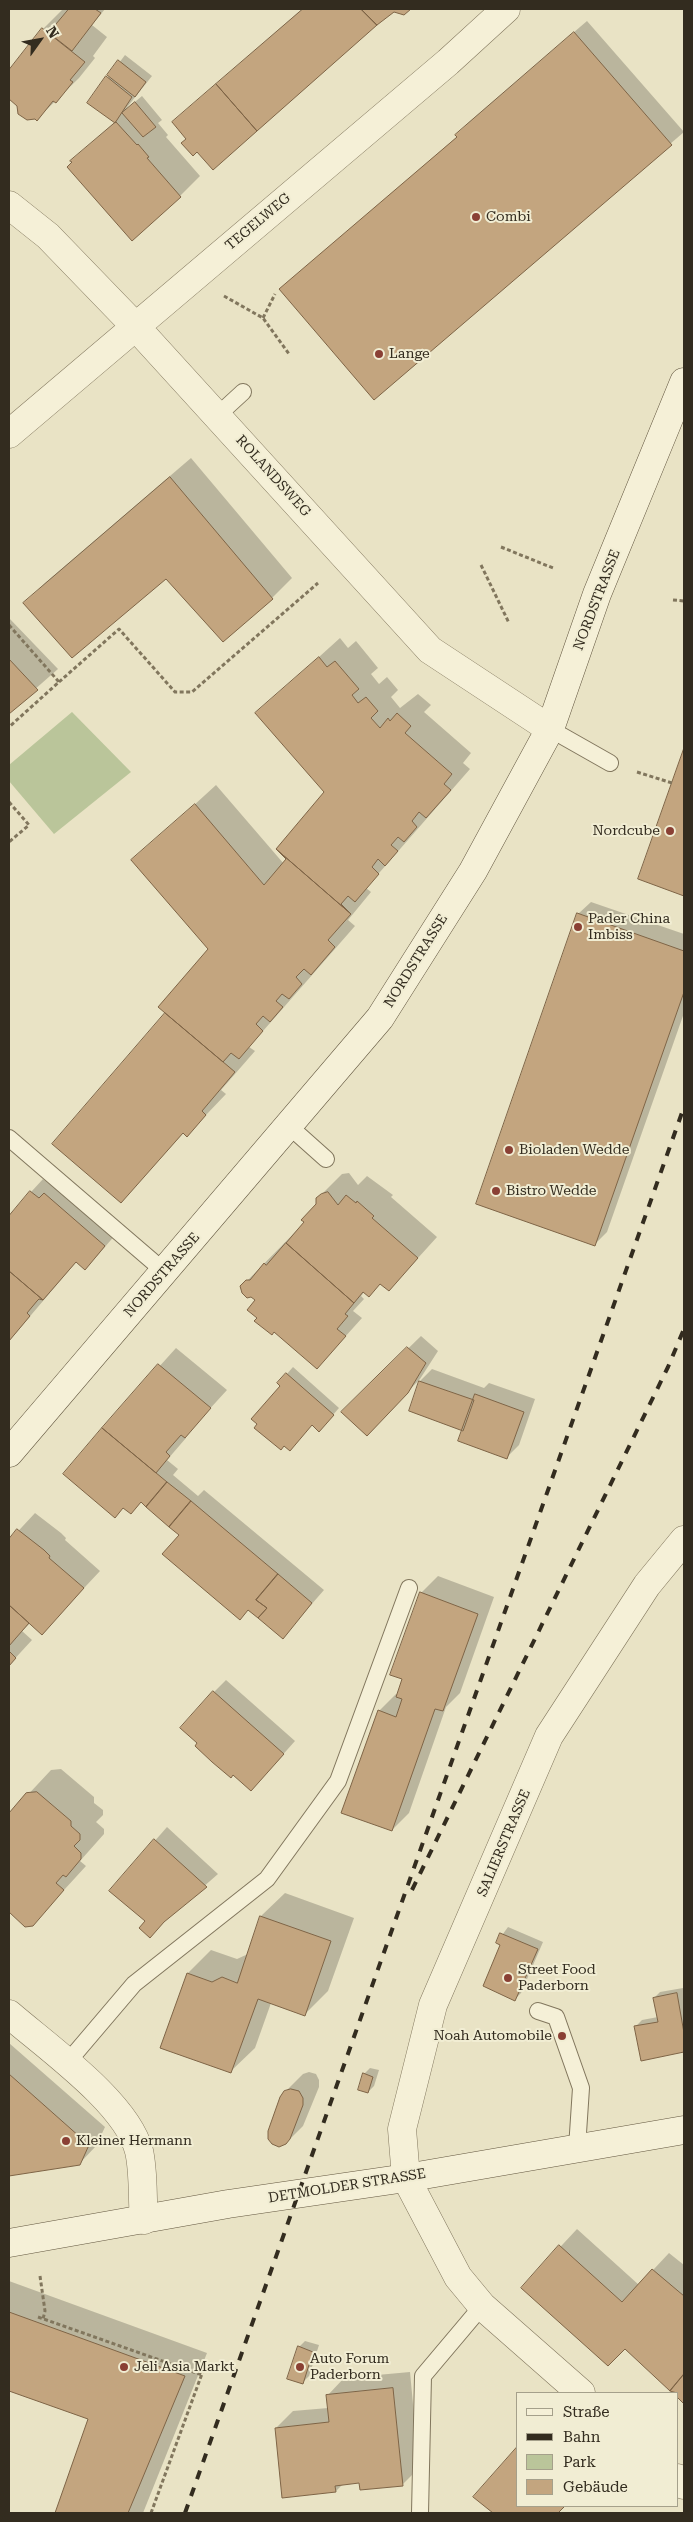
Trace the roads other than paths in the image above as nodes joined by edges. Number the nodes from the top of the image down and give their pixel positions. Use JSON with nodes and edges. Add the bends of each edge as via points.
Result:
{"nodes":[{"id":1,"x":506,"y":9,"type":"edge"},
{"id":2,"x":9,"y":205,"type":"edge"},
{"id":3,"x":135,"y":326,"type":"junction"},
{"id":4,"x":684,"y":382,"type":"edge"},
{"id":5,"x":243,"y":392,"type":"dead end"},
{"id":6,"x":218,"y":415,"type":"junction"},
{"id":7,"x":9,"y":434,"type":"edge"},
{"id":8,"x":550,"y":729,"type":"junction"},
{"id":9,"x":610,"y":764,"type":"road end"},
{"id":10,"x":288,"y":1126,"type":"junction"},
{"id":11,"x":9,"y":1138,"type":"edge"},
{"id":12,"x":326,"y":1159,"type":"dead end"},
{"id":13,"x":165,"y":1272,"type":"junction"},
{"id":14,"x":9,"y":1453,"type":"edge"},
{"id":15,"x":684,"y":1540,"type":"edge"},
{"id":16,"x":409,"y":1588,"type":"dead end"},
{"id":17,"x":538,"y":2011,"type":"dead end"},
{"id":18,"x":9,"y":2014,"type":"edge"},
{"id":19,"x":66,"y":2064,"type":"junction"},
{"id":20,"x":684,"y":2130,"type":"edge"},
{"id":21,"x":577,"y":2148,"type":"junction"},
{"id":22,"x":406,"y":2178,"type":"junction"},
{"id":23,"x":144,"y":2220,"type":"junction"},
{"id":24,"x":9,"y":2243,"type":"edge"},
{"id":25,"x":482,"y":2306,"type":"junction"},
{"id":26,"x":580,"y":2392,"type":"edge"},
{"id":27,"x":420,"y":2513,"type":"edge"}],
"edges":[{"from":1,"to":3,"type":"street","name":"TEGELWEG","via":[[448,62]]},
{"from":2,"to":3,"type":"street","name":"ROLANDSWEG","via":[[48,236]]},
{"from":3,"to":6,"type":"street","name":"ROLANDSWEG"},
{"from":3,"to":7,"type":"street","name":"TEGELWEG"},
{"from":4,"to":8,"type":"street","name":"NORDSTRASSE","via":[[597,594]]},
{"from":5,"to":6,"type":"lane"},
{"from":6,"to":8,"type":"street","name":"ROLANDSWEG","via":[[430,650]]},
{"from":8,"to":9,"type":"lane"},
{"from":8,"to":10,"type":"street","name":"NORDSTRASSE","via":[[474,871],[380,1018]]},
{"from":10,"to":12,"type":"lane"},
{"from":10,"to":13,"type":"street","name":"NORDSTRASSE"},
{"from":11,"to":13,"type":"lane"},
{"from":13,"to":14,"type":"street","name":"NORDSTRASSE"},
{"from":15,"to":22,"type":"street","name":"SALIERSTRASSE","via":[[646,1585],[550,1736],[433,2005],[402,2129]]},
{"from":16,"to":19,"type":"lane","via":[[338,1781],[267,1878],[134,1984]]},
{"from":17,"to":21,"type":"lane","via":[[556,2018],[581,2088]]},
{"from":18,"to":19,"type":"street"},
{"from":19,"to":23,"type":"street","via":[[109,2100],[127,2124],[138,2151]]},
{"from":20,"to":21,"type":"street","name":"DETMOLDER STRASSE"},
{"from":21,"to":22,"type":"street","name":"DETMOLDER STRASSE"},
{"from":22,"to":23,"type":"street","name":"DETMOLDER STRASSE","via":[[228,2204]]},
{"from":22,"to":25,"type":"street","via":[[458,2277]]},
{"from":23,"to":24,"type":"street","name":"DETMOLDER STRASSE"},
{"from":25,"to":26,"type":"street"},
{"from":25,"to":27,"type":"lane","via":[[423,2376]]}]}
